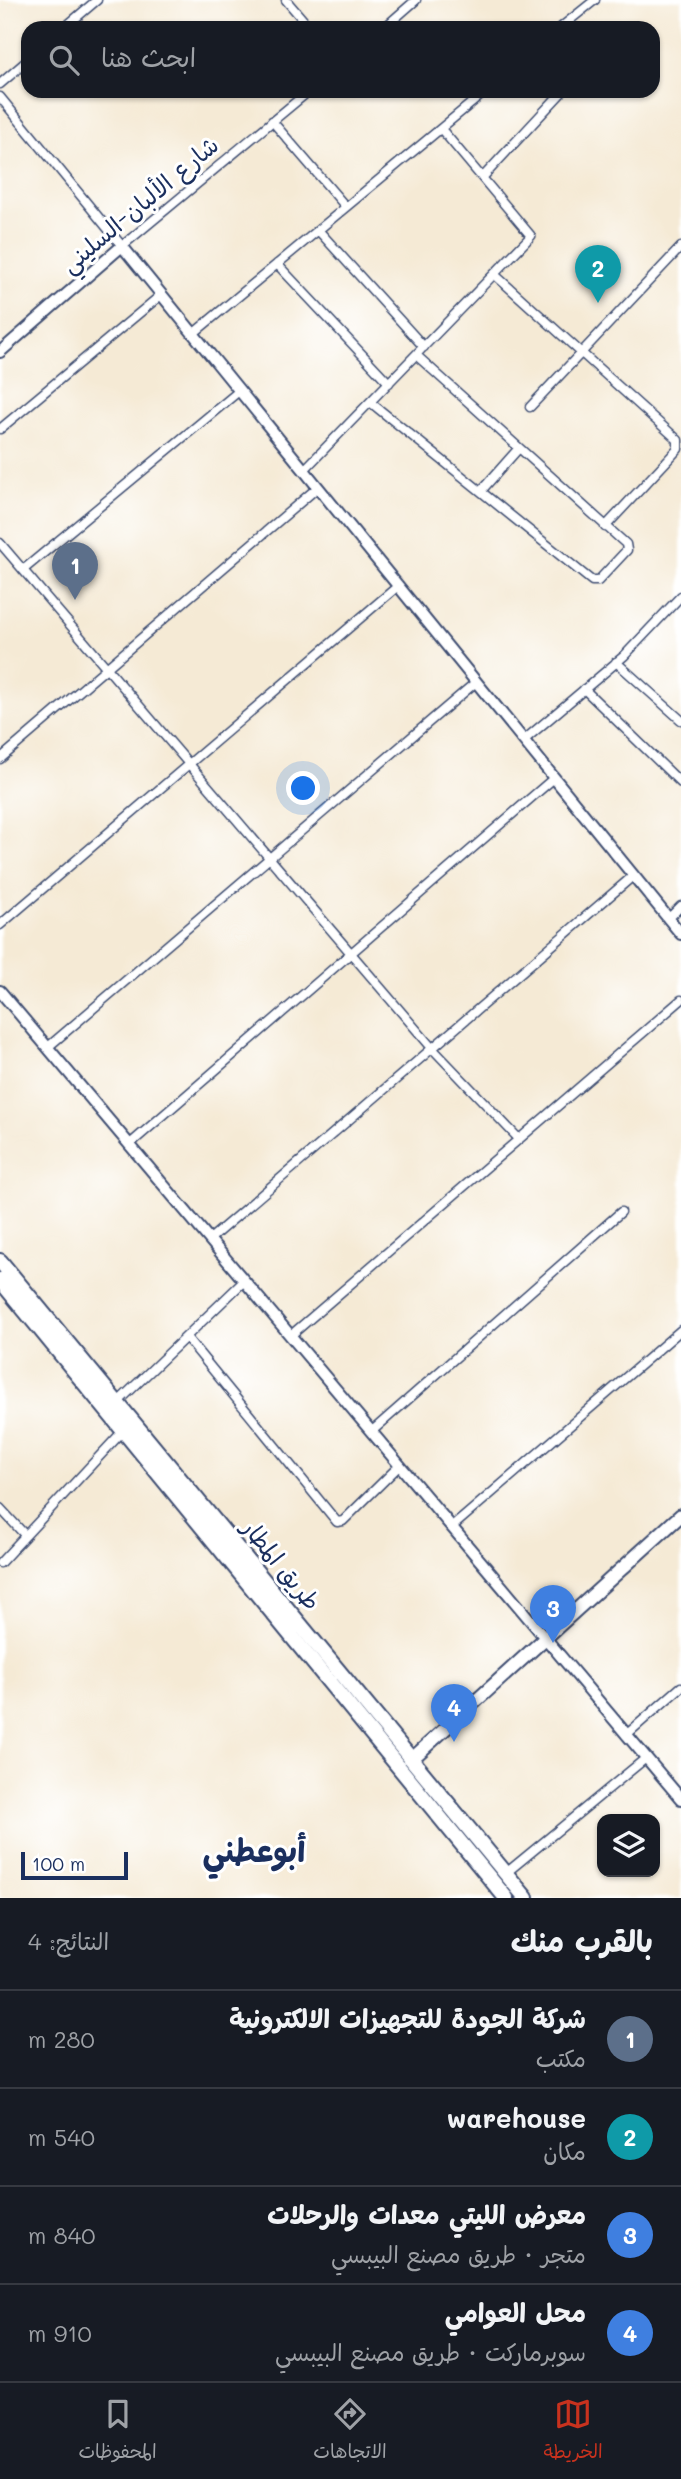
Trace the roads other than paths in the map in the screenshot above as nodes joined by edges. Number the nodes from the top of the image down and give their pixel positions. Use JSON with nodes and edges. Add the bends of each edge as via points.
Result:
{"nodes":[{"id":1,"x":97,"y":0,"type":"edge"},
{"id":2,"x":286,"y":0,"type":"edge"},
{"id":3,"x":416,"y":0,"type":"edge"},
{"id":4,"x":594,"y":0,"type":"edge"},
{"id":5,"x":405,"y":3,"type":"edge"},
{"id":6,"x":72,"y":21,"type":"edge"},
{"id":7,"x":304,"y":21,"type":"edge"},
{"id":8,"x":390,"y":21,"type":"edge"},
{"id":9,"x":568,"y":21,"type":"edge"},
{"id":10,"x":21,"y":66,"type":"edge"},
{"id":11,"x":0,"y":84,"type":"edge"},
{"id":12,"x":0,"y":97,"type":"edge"},
{"id":13,"x":300,"y":98,"type":"edge"},
{"id":14,"x":478,"y":98,"type":"edge"},
{"id":15,"x":556,"y":98,"type":"edge"},
{"id":16,"x":272,"y":121,"type":"junction"},
{"id":17,"x":442,"y":130,"type":"junction"},
{"id":18,"x":483,"y":177,"type":"junction"},
{"id":19,"x":346,"y":207,"type":"junction"},
{"id":20,"x":318,"y":230,"type":"junction"},
{"id":21,"x":122,"y":246,"type":"junction"},
{"id":22,"x":681,"y":247,"type":"edge"},
{"id":23,"x":277,"y":264,"type":"junction"},
{"id":24,"x":494,"y":274,"type":"junction"},
{"id":25,"x":161,"y":295,"type":"junction"},
{"id":26,"x":194,"y":333,"type":"junction"},
{"id":27,"x":424,"y":346,"type":"junction"},
{"id":28,"x":0,"y":352,"type":"edge"},
{"id":29,"x":582,"y":352,"type":"junction"},
{"id":30,"x":416,"y":355,"type":"junction"},
{"id":31,"x":388,"y":383,"type":"junction"},
{"id":32,"x":240,"y":391,"type":"junction"},
{"id":33,"x":370,"y":402,"type":"junction"},
{"id":34,"x":530,"y":407,"type":"dead end"},
{"id":35,"x":0,"y":429,"type":"edge"},
{"id":36,"x":519,"y":448,"type":"junction"},
{"id":37,"x":304,"y":470,"type":"junction"},
{"id":38,"x":317,"y":488,"type":"junction"},
{"id":39,"x":481,"y":491,"type":"junction"},
{"id":40,"x":606,"y":527,"type":"junction"},
{"id":41,"x":0,"y":542,"type":"edge"},
{"id":42,"x":23,"y":570,"type":"junction"},
{"id":43,"x":398,"y":586,"type":"junction"},
{"id":44,"x":681,"y":596,"type":"edge"},
{"id":45,"x":616,"y":662,"type":"junction"},
{"id":46,"x":107,"y":666,"type":"junction"},
{"id":47,"x":476,"y":682,"type":"junction"},
{"id":48,"x":584,"y":689,"type":"junction"},
{"id":49,"x":681,"y":720,"type":"edge"},
{"id":50,"x":523,"y":741,"type":"junction"},
{"id":51,"x":0,"y":759,"type":"edge"},
{"id":52,"x":190,"y":762,"type":"junction"},
{"id":53,"x":554,"y":778,"type":"junction"},
{"id":54,"x":681,"y":783,"type":"edge"},
{"id":55,"x":271,"y":857,"type":"junction"},
{"id":56,"x":634,"y":876,"type":"junction"},
{"id":57,"x":681,"y":906,"type":"edge"},
{"id":58,"x":668,"y":919,"type":"junction"},
{"id":59,"x":0,"y":925,"type":"edge"},
{"id":60,"x":681,"y":934,"type":"edge"},
{"id":61,"x":351,"y":953,"type":"junction"},
{"id":62,"x":0,"y":991,"type":"edge"},
{"id":63,"x":681,"y":1000,"type":"edge"},
{"id":64,"x":48,"y":1047,"type":"junction"},
{"id":65,"x":432,"y":1048,"type":"junction"},
{"id":66,"x":519,"y":1139,"type":"junction"},
{"id":67,"x":130,"y":1144,"type":"junction"},
{"id":68,"x":621,"y":1212,"type":"dead end"},
{"id":69,"x":210,"y":1239,"type":"junction"},
{"id":70,"x":0,"y":1261,"type":"edge"},
{"id":71,"x":0,"y":1280,"type":"edge"},
{"id":72,"x":244,"y":1280,"type":"junction"},
{"id":73,"x":681,"y":1330,"type":"edge"},
{"id":74,"x":290,"y":1336,"type":"junction"},
{"id":75,"x":186,"y":1337,"type":"junction"},
{"id":76,"x":117,"y":1403,"type":"junction"},
{"id":77,"x":123,"y":1430,"type":"junction"},
{"id":78,"x":371,"y":1432,"type":"junction"},
{"id":79,"x":400,"y":1465,"type":"junction"},
{"id":80,"x":195,"y":1507,"type":"junction"},
{"id":81,"x":0,"y":1508,"type":"edge"},
{"id":82,"x":681,"y":1515,"type":"edge"},
{"id":83,"x":452,"y":1527,"type":"junction"},
{"id":84,"x":25,"y":1535,"type":"junction"},
{"id":85,"x":0,"y":1563,"type":"edge"},
{"id":86,"x":545,"y":1639,"type":"junction"},
{"id":87,"x":681,"y":1687,"type":"edge"},
{"id":88,"x":626,"y":1735,"type":"junction"},
{"id":89,"x":413,"y":1758,"type":"junction"},
{"id":90,"x":646,"y":1758,"type":"junction"},
{"id":91,"x":681,"y":1799,"type":"edge"},
{"id":92,"x":506,"y":1872,"type":"junction"},
{"id":93,"x":506,"y":1898,"type":"edge"},
{"id":94,"x":526,"y":1898,"type":"edge"}],
"edges":[{"from":1,"to":6,"type":"street"},
{"from":2,"to":7,"type":"street"},
{"from":3,"to":5,"type":"street"},
{"from":4,"to":9,"type":"street"},
{"from":5,"to":8,"type":"street"},
{"from":10,"to":11,"type":"street"},
{"from":12,"to":21,"type":"street"},
{"from":13,"to":16,"type":"street","name":"شارع الألبان-السليني"},
{"from":14,"to":17,"type":"street"},
{"from":15,"to":18,"type":"street"},
{"from":16,"to":19,"type":"street"},
{"from":16,"to":21,"type":"street","name":"شارع الألبان-السليني"},
{"from":17,"to":18,"type":"street"},
{"from":17,"to":19,"type":"street"},
{"from":18,"to":24,"type":"street","via":[[531,234]]},
{"from":19,"to":20,"type":"street"},
{"from":20,"to":23,"type":"street"},
{"from":20,"to":27,"type":"street"},
{"from":21,"to":25,"type":"street"},
{"from":21,"to":28,"type":"street","name":"شارع الألبان-السليني"},
{"from":22,"to":29,"type":"street"},
{"from":23,"to":26,"type":"street"},
{"from":23,"to":31,"type":"street"},
{"from":24,"to":27,"type":"street"},
{"from":24,"to":29,"type":"street"},
{"from":25,"to":26,"type":"street"},
{"from":25,"to":35,"type":"street"},
{"from":26,"to":32,"type":"street"},
{"from":27,"to":30,"type":"street"},
{"from":29,"to":34,"type":"street"},
{"from":29,"to":40,"type":"street","via":[[676,437],[679,446]]},
{"from":30,"to":31,"type":"street"},
{"from":30,"to":36,"type":"street"},
{"from":31,"to":33,"type":"street"},
{"from":32,"to":37,"type":"street"},
{"from":32,"to":42,"type":"street"},
{"from":33,"to":37,"type":"street"},
{"from":33,"to":39,"type":"street"},
{"from":36,"to":39,"type":"street"},
{"from":36,"to":40,"type":"street"},
{"from":37,"to":38,"type":"street"},
{"from":38,"to":43,"type":"street"},
{"from":38,"to":46,"type":"street"},
{"from":39,"to":40,"type":"street","via":[[594,582],[627,547]]},
{"from":41,"to":42,"type":"street"},
{"from":42,"to":46,"type":"street"},
{"from":43,"to":47,"type":"street"},
{"from":43,"to":52,"type":"street"},
{"from":44,"to":45,"type":"street"},
{"from":45,"to":48,"type":"street"},
{"from":45,"to":49,"type":"street"},
{"from":46,"to":51,"type":"street"},
{"from":46,"to":52,"type":"street"},
{"from":47,"to":50,"type":"street"},
{"from":47,"to":55,"type":"street"},
{"from":48,"to":50,"type":"street"},
{"from":48,"to":54,"type":"street"},
{"from":50,"to":53,"type":"street"},
{"from":52,"to":55,"type":"street"},
{"from":52,"to":59,"type":"street"},
{"from":53,"to":56,"type":"street"},
{"from":53,"to":61,"type":"street"},
{"from":55,"to":61,"type":"street"},
{"from":55,"to":64,"type":"street"},
{"from":56,"to":58,"type":"street"},
{"from":56,"to":65,"type":"street"},
{"from":57,"to":58,"type":"street"},
{"from":58,"to":60,"type":"street"},
{"from":61,"to":65,"type":"street"},
{"from":61,"to":67,"type":"street"},
{"from":62,"to":64,"type":"street"},
{"from":63,"to":66,"type":"street"},
{"from":64,"to":67,"type":"street"},
{"from":65,"to":66,"type":"street"},
{"from":65,"to":69,"type":"street"},
{"from":66,"to":74,"type":"street"},
{"from":67,"to":69,"type":"street"},
{"from":68,"to":78,"type":"street"},
{"from":69,"to":72,"type":"street"},
{"from":70,"to":76,"type":"highway","name":"طريق المطار"},
{"from":71,"to":77,"type":"highway","name":"طريق المطار"},
{"from":72,"to":74,"type":"street"},
{"from":72,"to":75,"type":"street"},
{"from":73,"to":83,"type":"street"},
{"from":74,"to":78,"type":"street"},
{"from":75,"to":76,"type":"street"},
{"from":75,"to":79,"type":"street","via":[[337,1522]]},
{"from":76,"to":80,"type":"highway","name":"طريق المطار"},
{"from":77,"to":80,"type":"highway","name":"طريق المطار"},
{"from":77,"to":84,"type":"street"},
{"from":78,"to":79,"type":"street"},
{"from":79,"to":83,"type":"street"},
{"from":80,"to":89,"type":"highway","name":"طريق المطار"},
{"from":80,"to":93,"type":"highway","name":"طريق المطار"},
{"from":81,"to":84,"type":"street"},
{"from":82,"to":86,"type":"main road"},
{"from":83,"to":86,"type":"street"},
{"from":84,"to":85,"type":"street"},
{"from":86,"to":88,"type":"street"},
{"from":86,"to":89,"type":"main road"},
{"from":87,"to":88,"type":"street"},
{"from":88,"to":90,"type":"street"},
{"from":89,"to":92,"type":"highway","name":"طريق المطار"},
{"from":90,"to":91,"type":"street"},
{"from":90,"to":92,"type":"street"},
{"from":92,"to":94,"type":"highway","name":"طريق المطار"}]}
